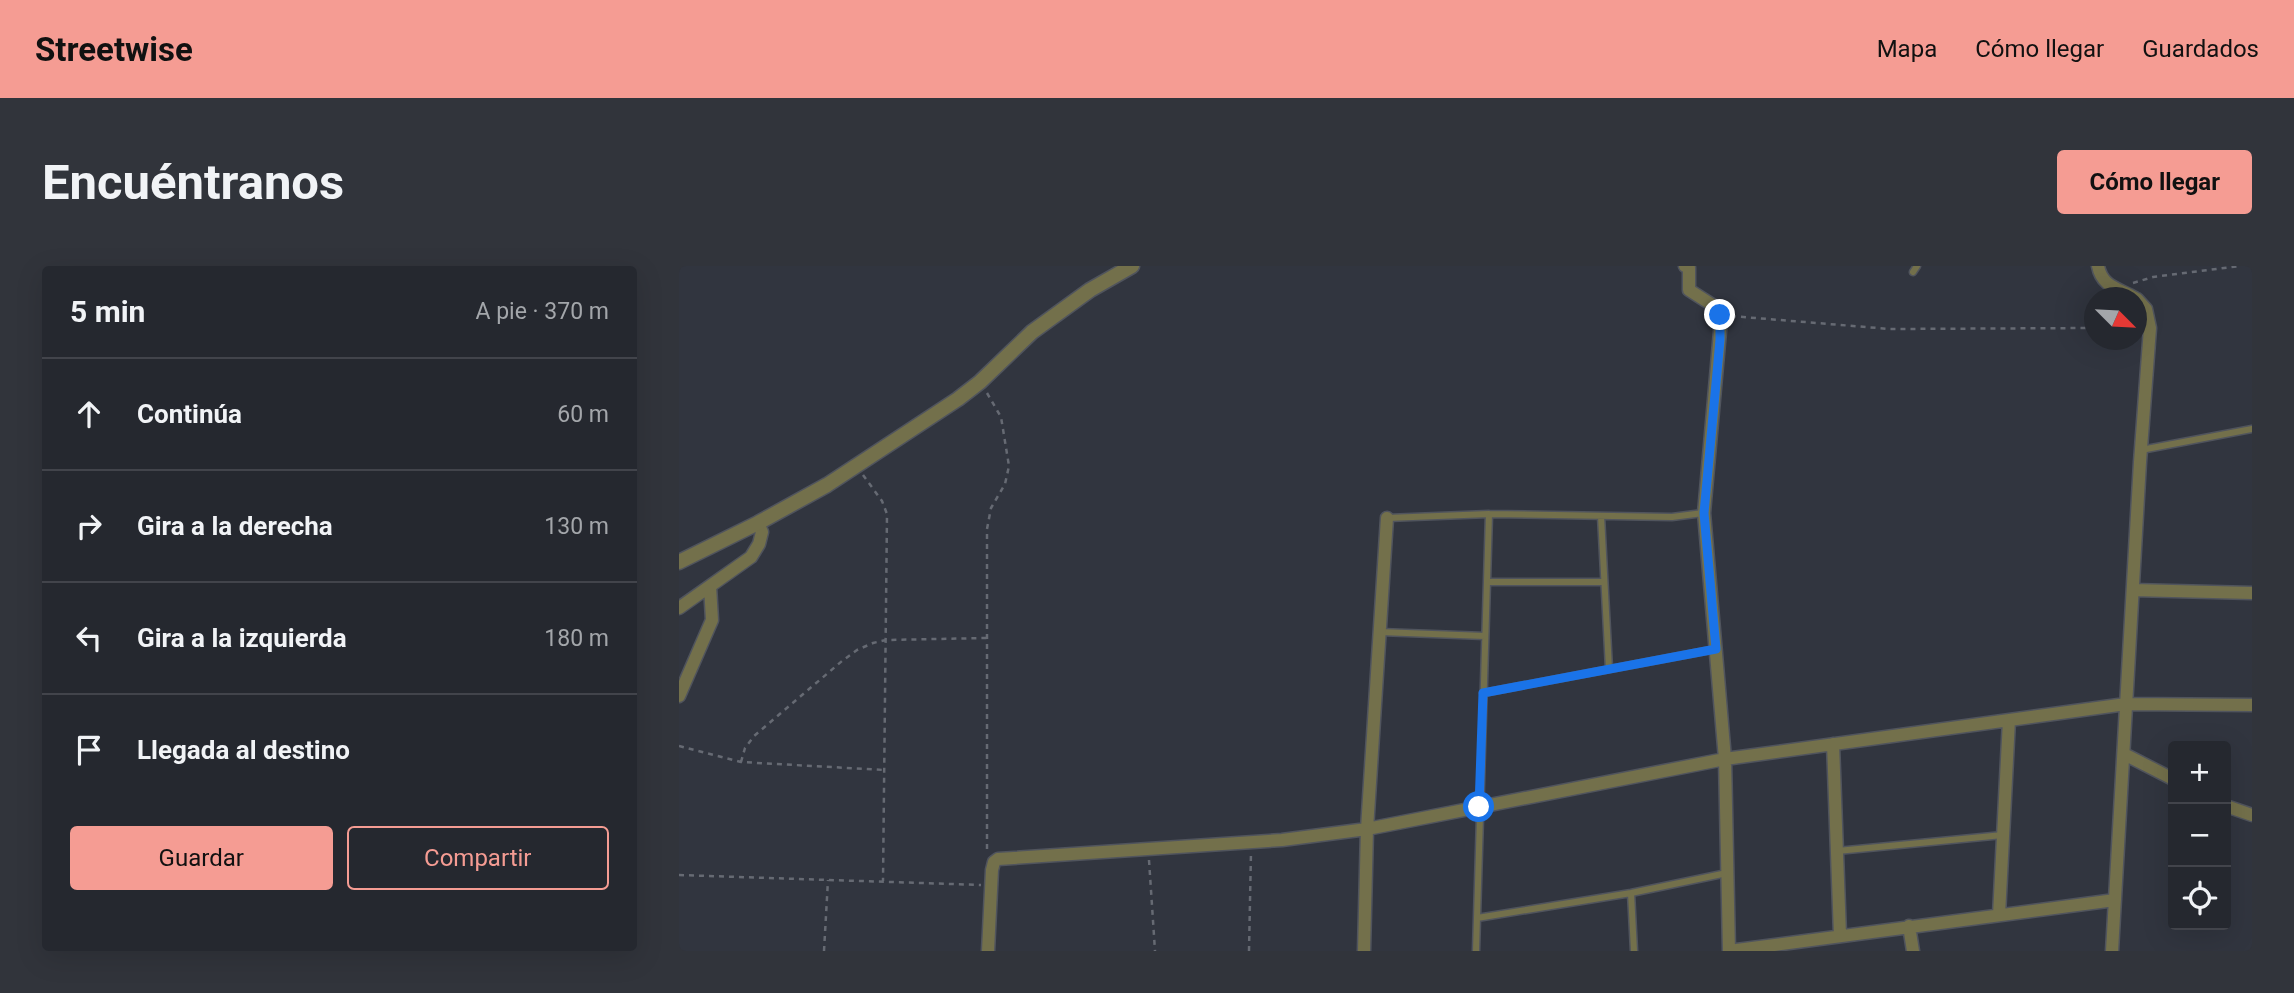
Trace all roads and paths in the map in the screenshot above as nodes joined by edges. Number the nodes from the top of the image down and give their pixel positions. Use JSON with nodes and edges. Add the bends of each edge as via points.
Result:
{"nodes":[{"id":1,"x":1132,"y":266,"type":"edge"},
{"id":2,"x":1685,"y":266,"type":"edge"},
{"id":3,"x":2098,"y":266,"type":"edge"},
{"id":4,"x":2240,"y":266,"type":"edge"},
{"id":5,"x":2112,"y":287,"type":"edge"},
{"id":6,"x":2121,"y":287,"type":"edge"},
{"id":7,"x":2147,"y":314,"type":"edge"},
{"id":8,"x":1720,"y":315,"type":"junction"},
{"id":9,"x":2084,"y":328,"type":"edge"},
{"id":10,"x":980,"y":382,"type":"junction"},
{"id":11,"x":2252,"y":429,"type":"edge"},
{"id":12,"x":2141,"y":450,"type":"junction"},
{"id":13,"x":856,"y":466,"type":"junction"},
{"id":14,"x":1704,"y":513,"type":"junction"},
{"id":15,"x":1489,"y":514,"type":"junction"},
{"id":16,"x":1601,"y":516,"type":"junction"},
{"id":17,"x":1387,"y":518,"type":"joint"},
{"id":18,"x":758,"y":523,"type":"junction"},
{"id":19,"x":679,"y":562,"type":"edge"},
{"id":20,"x":1487,"y":582,"type":"junction"},
{"id":21,"x":1604,"y":582,"type":"junction"},
{"id":22,"x":710,"y":586,"type":"junction"},
{"id":23,"x":2133,"y":590,"type":"junction"},
{"id":24,"x":2252,"y":593,"type":"edge"},
{"id":25,"x":679,"y":608,"type":"edge"},
{"id":26,"x":1380,"y":632,"type":"junction"},
{"id":27,"x":1485,"y":636,"type":"junction"},
{"id":28,"x":987,"y":638,"type":"junction"},
{"id":29,"x":886,"y":640,"type":"junction"},
{"id":30,"x":1716,"y":649,"type":"junction"},
{"id":31,"x":1609,"y":669,"type":"junction"},
{"id":32,"x":1483,"y":693,"type":"junction"},
{"id":33,"x":679,"y":696,"type":"edge"},
{"id":34,"x":2126,"y":704,"type":"junction"},
{"id":35,"x":2252,"y":705,"type":"edge"},
{"id":36,"x":2010,"y":720,"type":"junction"},
{"id":37,"x":1833,"y":744,"type":"junction"},
{"id":38,"x":679,"y":746,"type":"edge"},
{"id":39,"x":2123,"y":754,"type":"junction"},
{"id":40,"x":1725,"y":759,"type":"junction"},
{"id":41,"x":741,"y":762,"type":"junction"},
{"id":42,"x":884,"y":770,"type":"junction"},
{"id":43,"x":2168,"y":776,"type":"edge"},
{"id":44,"x":1479,"y":807,"type":"junction"},
{"id":45,"x":2231,"y":808,"type":"edge"},
{"id":46,"x":2252,"y":815,"type":"edge"},
{"id":47,"x":1367,"y":830,"type":"junction"},
{"id":48,"x":2003,"y":835,"type":"junction"},
{"id":49,"x":1251,"y":842,"type":"junction"},
{"id":50,"x":1148,"y":849,"type":"junction"},
{"id":51,"x":1837,"y":851,"type":"junction"},
{"id":52,"x":995,"y":862,"type":"junction"},
{"id":53,"x":1727,"y":873,"type":"junction"},
{"id":54,"x":679,"y":875,"type":"edge"},
{"id":55,"x":828,"y":880,"type":"junction"},
{"id":56,"x":883,"y":881,"type":"junction"},
{"id":57,"x":991,"y":885,"type":"junction"},
{"id":58,"x":1631,"y":893,"type":"junction"},
{"id":59,"x":2115,"y":900,"type":"junction"},
{"id":60,"x":1999,"y":915,"type":"junction"},
{"id":61,"x":1477,"y":918,"type":"junction"},
{"id":62,"x":1909,"y":926,"type":"junction"},
{"id":63,"x":1840,"y":935,"type":"junction"},
{"id":64,"x":824,"y":951,"type":"edge"},
{"id":65,"x":988,"y":951,"type":"edge"},
{"id":66,"x":1154,"y":951,"type":"edge"},
{"id":67,"x":1249,"y":951,"type":"edge"},
{"id":68,"x":1364,"y":951,"type":"edge"},
{"id":69,"x":1476,"y":951,"type":"edge"},
{"id":70,"x":1634,"y":951,"type":"edge"},
{"id":71,"x":1913,"y":951,"type":"edge"},
{"id":72,"x":2112,"y":951,"type":"edge"}],
"edges":[{"from":1,"to":10,"type":"street","via":[[1032,332]]},
{"from":2,"to":8,"type":"street","via":[[1689,268],[1689,290]]},
{"from":3,"to":5,"type":"street","via":[[2103,280]]},
{"from":4,"to":6,"type":"path","via":[[2153,277]]},
{"from":7,"to":12,"type":"street","via":[[2150,328]]},
{"from":8,"to":9,"type":"path","via":[[1889,330]]},
{"from":8,"to":14,"type":"street"},
{"from":10,"to":13,"type":"street"},
{"from":10,"to":28,"type":"path","via":[[1001,416],[1009,466],[987,529]]},
{"from":11,"to":12,"type":"lane"},
{"from":12,"to":23,"type":"street"},
{"from":13,"to":18,"type":"street"},
{"from":13,"to":29,"type":"path","via":[[887,514]]},
{"from":14,"to":16,"type":"lane"},
{"from":14,"to":30,"type":"street"},
{"from":15,"to":16,"type":"lane"},
{"from":15,"to":17,"type":"lane"},
{"from":15,"to":20,"type":"lane"},
{"from":16,"to":21,"type":"lane"},
{"from":17,"to":26,"type":"street"},
{"from":18,"to":19,"type":"street"},
{"from":18,"to":22,"type":"street","via":[[762,532],[751,557]]},
{"from":20,"to":21,"type":"lane"},
{"from":20,"to":27,"type":"lane"},
{"from":21,"to":31,"type":"lane"},
{"from":22,"to":25,"type":"street"},
{"from":22,"to":33,"type":"street","via":[[712,620]]},
{"from":23,"to":24,"type":"street"},
{"from":23,"to":34,"type":"street"},
{"from":26,"to":27,"type":"lane"},
{"from":26,"to":47,"type":"street"},
{"from":27,"to":32,"type":"lane"},
{"from":28,"to":29,"type":"path"},
{"from":28,"to":52,"type":"path","via":[[987,845]]},
{"from":29,"to":41,"type":"path","via":[[857,650],[754,736]]},
{"from":29,"to":42,"type":"path"},
{"from":30,"to":31,"type":"lane"},
{"from":30,"to":40,"type":"street"},
{"from":31,"to":32,"type":"lane"},
{"from":32,"to":44,"type":"lane"},
{"from":34,"to":35,"type":"street"},
{"from":34,"to":36,"type":"street"},
{"from":34,"to":39,"type":"street"},
{"from":36,"to":37,"type":"street"},
{"from":36,"to":48,"type":"street"},
{"from":37,"to":40,"type":"street"},
{"from":37,"to":51,"type":"street"},
{"from":38,"to":41,"type":"path"},
{"from":39,"to":43,"type":"street"},
{"from":39,"to":59,"type":"street"},
{"from":40,"to":44,"type":"street"},
{"from":40,"to":53,"type":"street"},
{"from":41,"to":42,"type":"path"},
{"from":42,"to":56,"type":"path"},
{"from":44,"to":47,"type":"street"},
{"from":44,"to":61,"type":"lane"},
{"from":45,"to":46,"type":"street"},
{"from":47,"to":49,"type":"street"},
{"from":47,"to":68,"type":"street"},
{"from":48,"to":51,"type":"lane"},
{"from":48,"to":60,"type":"street"},
{"from":49,"to":50,"type":"street"},
{"from":49,"to":67,"type":"path"},
{"from":50,"to":52,"type":"street"},
{"from":50,"to":66,"type":"path"},
{"from":51,"to":63,"type":"street"},
{"from":52,"to":57,"type":"street"},
{"from":53,"to":58,"type":"lane"},
{"from":53,"to":63,"type":"street","via":[[1729,951]]},
{"from":54,"to":55,"type":"path"},
{"from":55,"to":56,"type":"path"},
{"from":55,"to":64,"type":"path"},
{"from":56,"to":57,"type":"path"},
{"from":57,"to":65,"type":"street"},
{"from":58,"to":61,"type":"lane"},
{"from":58,"to":70,"type":"lane"},
{"from":59,"to":60,"type":"street"},
{"from":59,"to":72,"type":"street"},
{"from":60,"to":62,"type":"street"},
{"from":61,"to":69,"type":"lane"},
{"from":62,"to":63,"type":"street"},
{"from":62,"to":71,"type":"street"}]}
